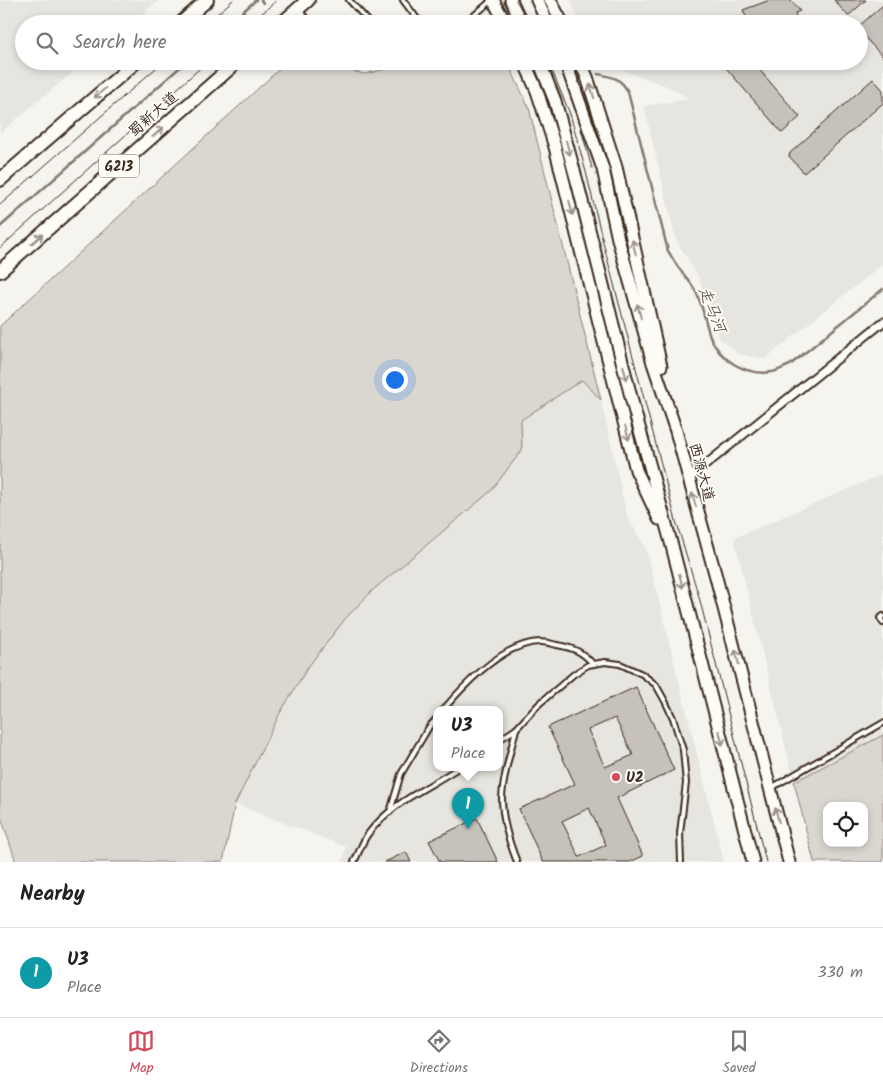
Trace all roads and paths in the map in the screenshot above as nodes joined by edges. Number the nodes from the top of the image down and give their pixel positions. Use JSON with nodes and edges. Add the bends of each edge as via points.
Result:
{"nodes":[{"id":1,"x":207,"y":0,"type":"edge"},
{"id":2,"x":308,"y":0,"type":"edge"},
{"id":3,"x":349,"y":0,"type":"edge"},
{"id":4,"x":403,"y":0,"type":"edge"},
{"id":5,"x":492,"y":0,"type":"edge"},
{"id":6,"x":510,"y":0,"type":"edge"},
{"id":7,"x":537,"y":0,"type":"edge"},
{"id":8,"x":550,"y":0,"type":"edge"},
{"id":9,"x":298,"y":9,"type":"junction"},
{"id":10,"x":190,"y":15,"type":"edge"},
{"id":11,"x":291,"y":15,"type":"edge"},
{"id":12,"x":303,"y":15,"type":"edge"},
{"id":13,"x":363,"y":15,"type":"edge"},
{"id":14,"x":414,"y":15,"type":"edge"},
{"id":15,"x":474,"y":15,"type":"edge"},
{"id":16,"x":501,"y":15,"type":"edge"},
{"id":17,"x":518,"y":15,"type":"edge"},
{"id":18,"x":544,"y":15,"type":"edge"},
{"id":19,"x":558,"y":15,"type":"edge"},
{"id":20,"x":126,"y":70,"type":"edge"},
{"id":21,"x":228,"y":70,"type":"edge"},
{"id":22,"x":528,"y":70,"type":"edge"},
{"id":23,"x":543,"y":70,"type":"edge"},
{"id":24,"x":569,"y":70,"type":"edge"},
{"id":25,"x":584,"y":70,"type":"edge"},
{"id":26,"x":0,"y":180,"type":"edge"},
{"id":27,"x":0,"y":271,"type":"edge"},
{"id":28,"x":883,"y":322,"type":"edge"},
{"id":29,"x":676,"y":431,"type":"junction"},
{"id":30,"x":688,"y":479,"type":"junction"},
{"id":31,"x":672,"y":546,"type":"junction"},
{"id":32,"x":883,"y":616,"type":"edge"},
{"id":33,"x":883,"y":623,"type":"edge"},
{"id":34,"x":593,"y":664,"type":"junction"},
{"id":35,"x":447,"y":706,"type":"edge"},
{"id":36,"x":433,"y":722,"type":"edge"},
{"id":37,"x":883,"y":723,"type":"edge"},
{"id":38,"x":516,"y":729,"type":"junction"},
{"id":39,"x":503,"y":737,"type":"edge"},
{"id":40,"x":453,"y":771,"type":"edge"},
{"id":41,"x":770,"y":789,"type":"junction"},
{"id":42,"x":390,"y":812,"type":"junction"},
{"id":43,"x":354,"y":862,"type":"edge"},
{"id":44,"x":517,"y":862,"type":"edge"},
{"id":45,"x":680,"y":862,"type":"edge"},
{"id":46,"x":753,"y":862,"type":"edge"},
{"id":47,"x":789,"y":862,"type":"edge"}],
"edges":[{"from":1,"to":10,"type":"highway"},
{"from":2,"to":9,"type":"highway"},
{"from":3,"to":13,"type":"lane"},
{"from":4,"to":14,"type":"lane"},
{"from":5,"to":15,"type":"lane"},
{"from":5,"to":16,"type":"main road"},
{"from":6,"to":17,"type":"main road"},
{"from":7,"to":18,"type":"main road"},
{"from":8,"to":19,"type":"main road"},
{"from":9,"to":11,"type":"highway"},
{"from":9,"to":12,"type":"lane"},
{"from":20,"to":26,"type":"highway","one_way":true},
{"from":27,"to":21,"type":"highway","name":"蜀新大道","number":"G213","one_way":true},
{"from":22,"to":31,"type":"main road","one_way":true,"via":[[555,147],[636,470]]},
{"from":23,"to":31,"type":"main road","one_way":true,"via":[[555,101],[578,184]]},
{"from":29,"to":24,"type":"main road","name":"西源大道","one_way":true,"via":[[618,239],[603,169]]},
{"from":29,"to":25,"type":"main road","one_way":true,"via":[[616,168]]},
{"from":28,"to":30,"type":"street"},
{"from":29,"to":30,"type":"main road","name":"西源大道"},
{"from":41,"to":30,"type":"main road","name":"西源大道","one_way":true},
{"from":31,"to":46,"type":"main road","one_way":true},
{"from":32,"to":33,"type":"lane","via":[[880,618]]},
{"from":34,"to":35,"type":"lane","via":[[583,653],[567,647],[541,642],[520,645],[470,680]]},
{"from":34,"to":38,"type":"lane","via":[[574,674]]},
{"from":34,"to":45,"type":"lane","via":[[620,664],[642,674],[656,685],[673,718],[686,768]]},
{"from":36,"to":42,"type":"lane","via":[[401,774]]},
{"from":37,"to":41,"type":"lane"},
{"from":38,"to":39,"type":"lane"},
{"from":38,"to":44,"type":"lane","via":[[502,798]]},
{"from":40,"to":42,"type":"lane","via":[[405,799]]},
{"from":47,"to":41,"type":"main road","name":"西源大道","one_way":true},
{"from":42,"to":43,"type":"lane","via":[[367,835]]}]}
